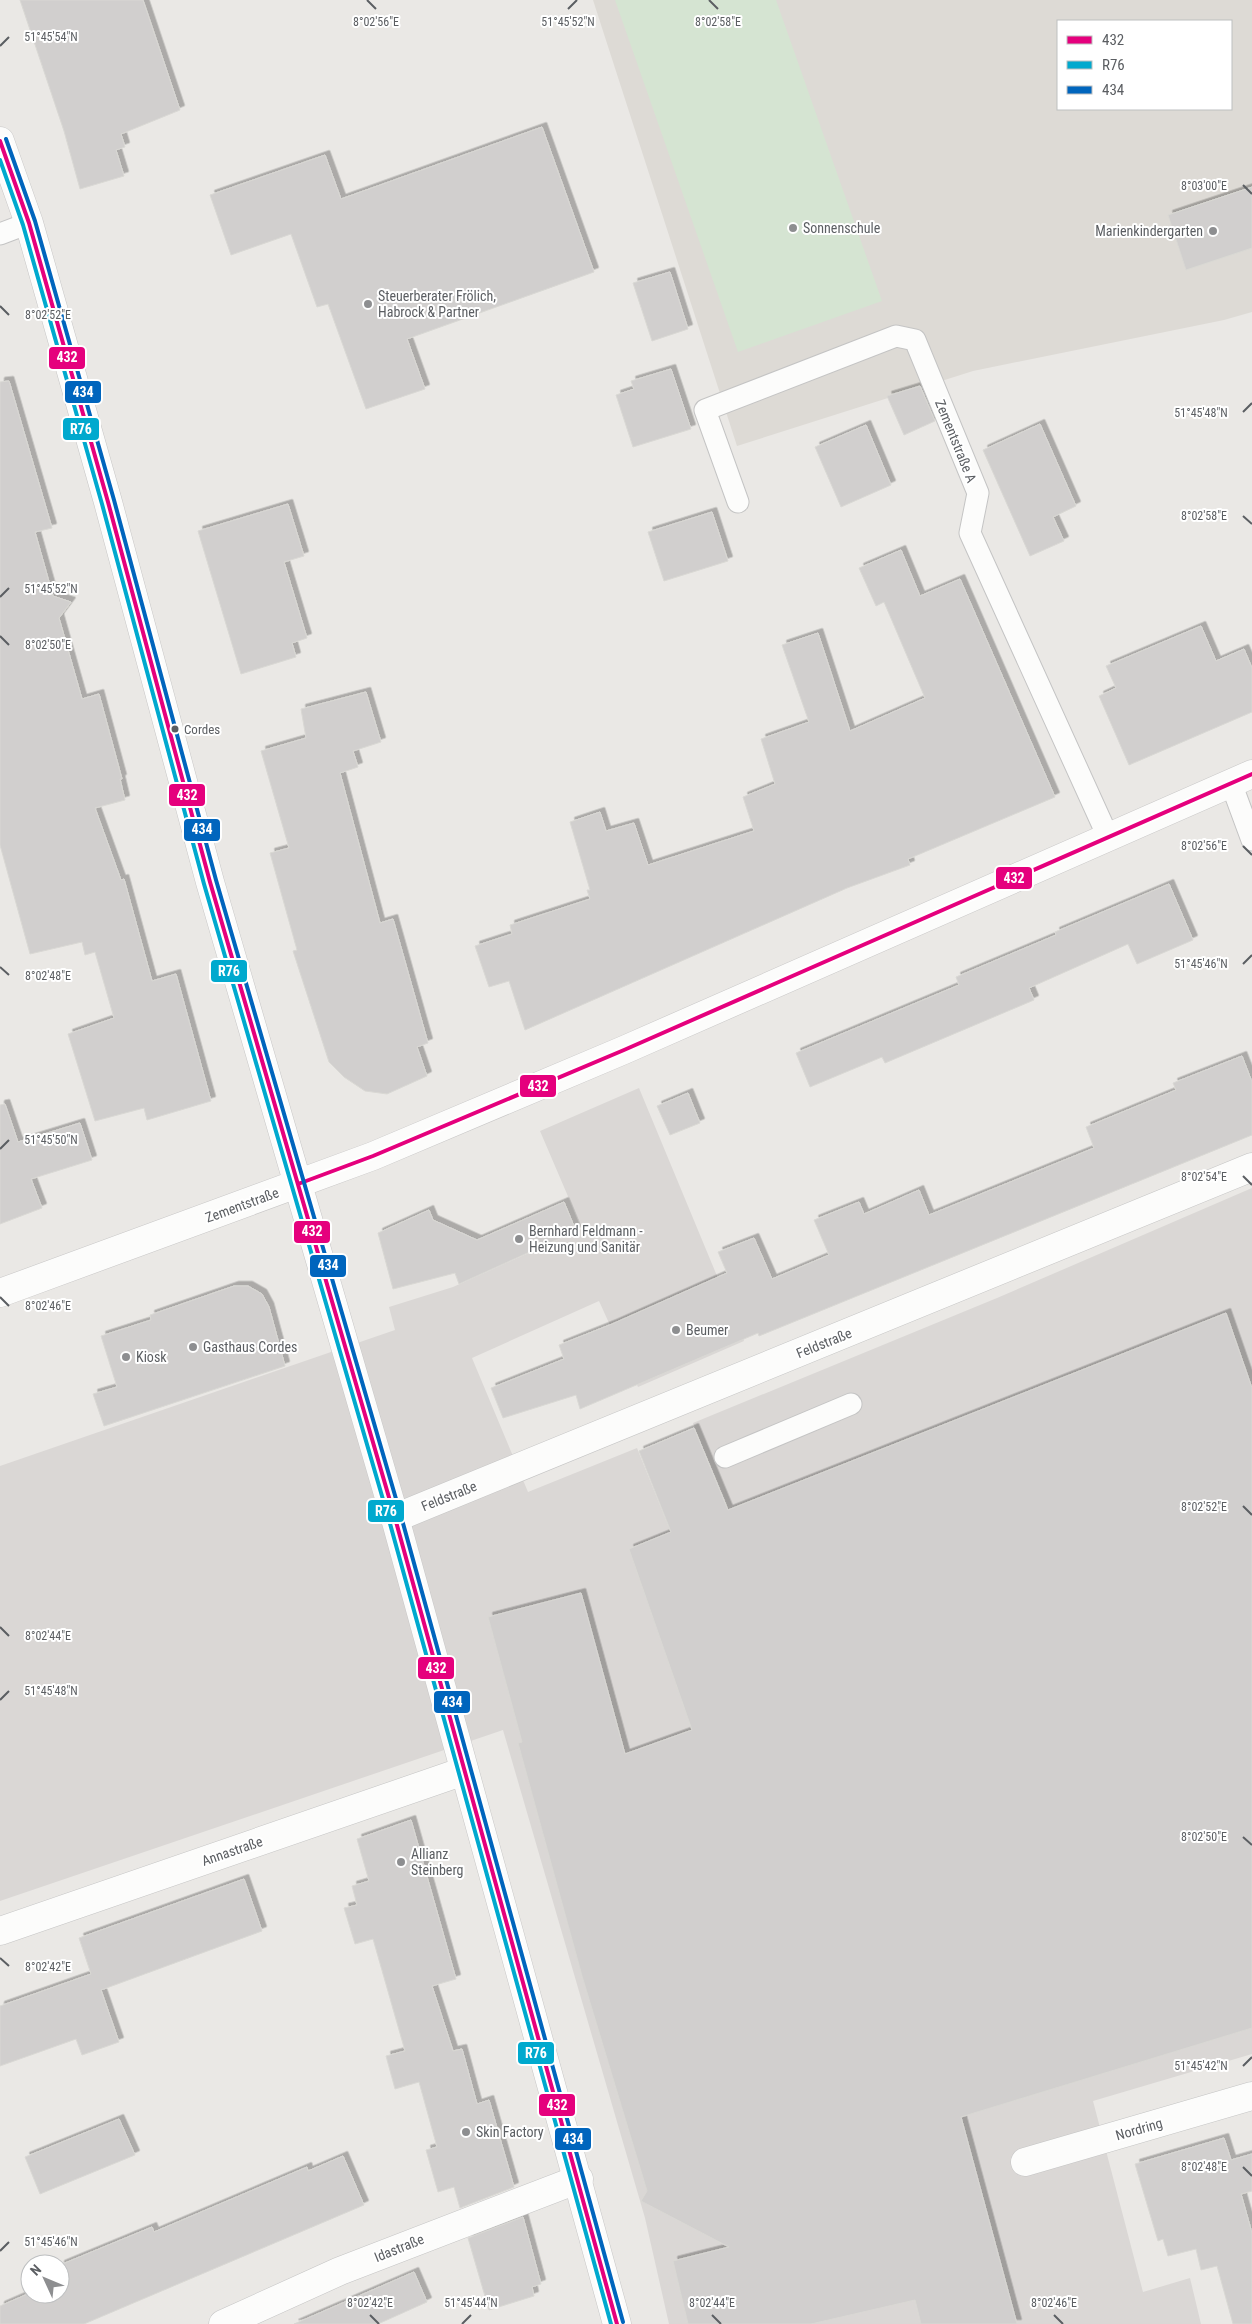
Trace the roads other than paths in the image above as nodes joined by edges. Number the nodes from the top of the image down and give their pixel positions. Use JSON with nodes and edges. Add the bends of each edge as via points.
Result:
{"nodes":[{"id":1,"x":0,"y":141,"type":"edge"},
{"id":2,"x":28,"y":223,"type":"junction"},
{"id":3,"x":0,"y":234,"type":"edge"},
{"id":4,"x":738,"y":502,"type":"dead end"},
{"id":5,"x":1241,"y":778,"type":"edge"},
{"id":6,"x":1109,"y":839,"type":"junction"},
{"id":7,"x":1252,"y":840,"type":"edge"},
{"id":8,"x":1252,"y":1166,"type":"edge"},
{"id":9,"x":298,"y":1184,"type":"junction"},
{"id":10,"x":0,"y":1293,"type":"edge"},
{"id":11,"x":851,"y":1404,"type":"dead end"},
{"id":12,"x":725,"y":1457,"type":"dead end"},
{"id":13,"x":395,"y":1518,"type":"junction"},
{"id":14,"x":464,"y":1771,"type":"junction"},
{"id":15,"x":0,"y":1931,"type":"edge"},
{"id":16,"x":1252,"y":2096,"type":"edge"},
{"id":17,"x":1025,"y":2162,"type":"dead end"},
{"id":18,"x":579,"y":2179,"type":"junction"},
{"id":19,"x":223,"y":2324,"type":"edge"},
{"id":20,"x":617,"y":2324,"type":"edge"}],
"edges":[{"from":1,"to":2,"type":"street"},
{"from":2,"to":3,"type":"lane"},
{"from":2,"to":9,"type":"street","via":[[136,600],[210,882]]},
{"from":4,"to":6,"type":"lane","name":"Zementstraße A","via":[[705,410],[896,336],[915,340],[978,493],[970,533]]},
{"from":5,"to":6,"type":"street","name":"Zementstraße"},
{"from":5,"to":7,"type":"lane"},
{"from":6,"to":9,"type":"street","name":"Zementstraße","via":[[615,1054],[373,1156]]},
{"from":8,"to":13,"type":"street","name":"Feldstraße"},
{"from":9,"to":10,"type":"street","name":"Zementstraße"},
{"from":9,"to":13,"type":"street"},
{"from":11,"to":12,"type":"lane"},
{"from":13,"to":14,"type":"street"},
{"from":14,"to":15,"type":"street","name":"Annastraße"},
{"from":14,"to":18,"type":"street"},
{"from":16,"to":17,"type":"street","name":"Nordring"},
{"from":18,"to":19,"type":"street","name":"Idastraße","via":[[340,2271]]},
{"from":18,"to":20,"type":"street"}]}
